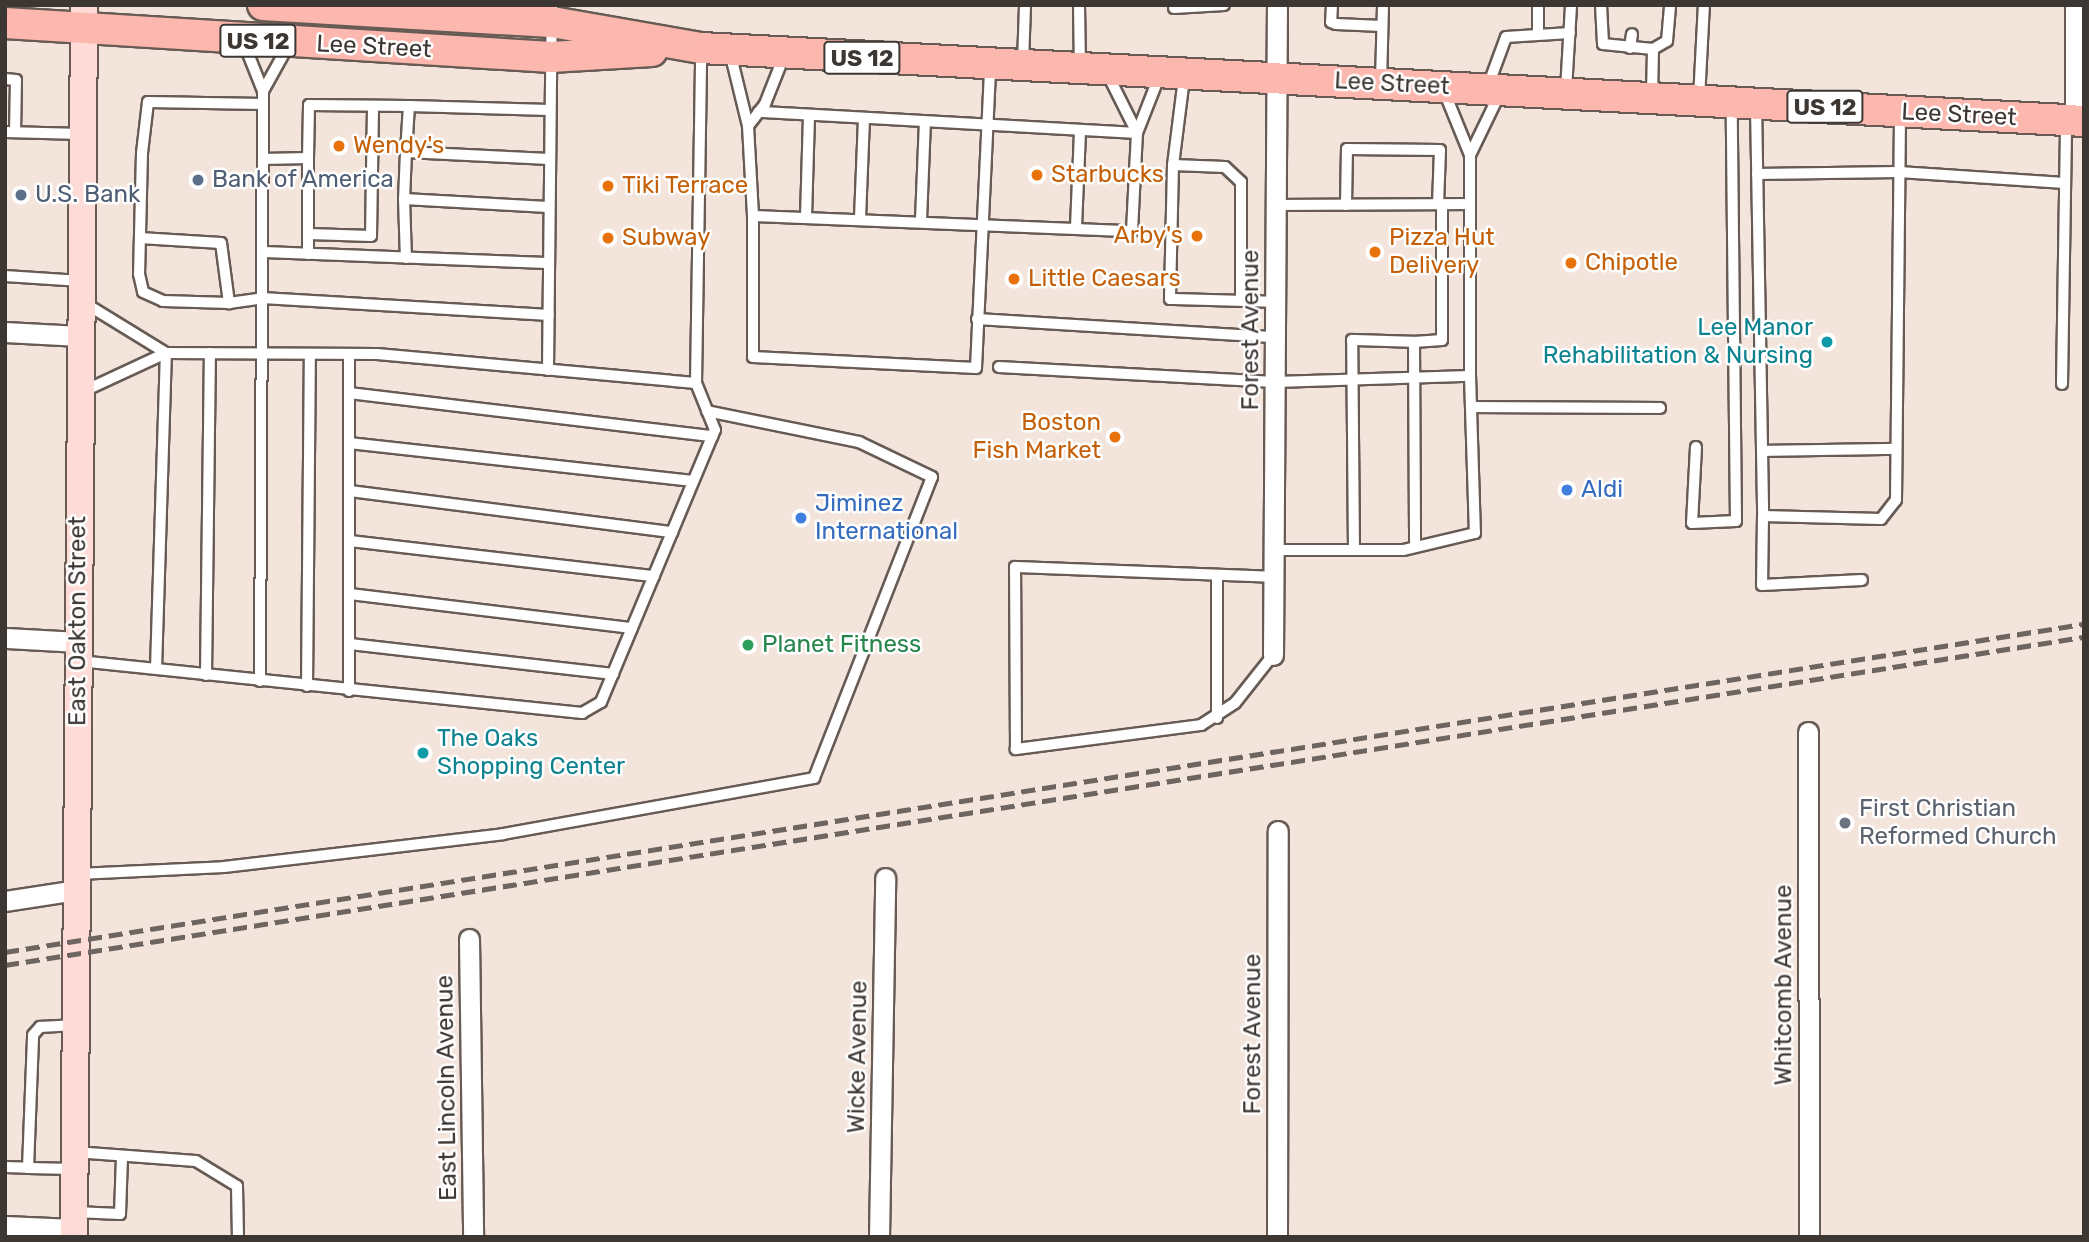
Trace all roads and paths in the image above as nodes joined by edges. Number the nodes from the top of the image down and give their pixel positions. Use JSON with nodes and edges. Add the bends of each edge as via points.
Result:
{"nodes":[{"id":1,"x":263,"y":5,"type":"edge"},
{"id":2,"x":1025,"y":5,"type":"edge"},
{"id":3,"x":1079,"y":5,"type":"edge"},
{"id":4,"x":1224,"y":5,"type":"edge"},
{"id":5,"x":1278,"y":5,"type":"edge"},
{"id":6,"x":1332,"y":5,"type":"edge"},
{"id":7,"x":1383,"y":5,"type":"edge"},
{"id":8,"x":1538,"y":5,"type":"edge"},
{"id":9,"x":1572,"y":5,"type":"edge"},
{"id":10,"x":1601,"y":5,"type":"edge"},
{"id":11,"x":1670,"y":5,"type":"edge"},
{"id":12,"x":1704,"y":5,"type":"edge"},
{"id":13,"x":2075,"y":5,"type":"edge"},
{"id":14,"x":1174,"y":8,"type":"dead end"},
{"id":15,"x":373,"y":9,"type":"edge"},
{"id":16,"x":552,"y":14,"type":"edge"},
{"id":17,"x":84,"y":18,"type":"edge"},
{"id":18,"x":5,"y":23,"type":"edge"},
{"id":19,"x":1382,"y":26,"type":"junction"},
{"id":20,"x":1538,"y":33,"type":"junction"},
{"id":21,"x":1570,"y":33,"type":"junction"},
{"id":22,"x":1632,"y":34,"type":"dead end"},
{"id":23,"x":242,"y":39,"type":"junction"},
{"id":24,"x":290,"y":43,"type":"junction"},
{"id":25,"x":1630,"y":48,"type":"junction"},
{"id":26,"x":715,"y":49,"type":"junction"},
{"id":27,"x":1653,"y":50,"type":"junction"},
{"id":28,"x":785,"y":54,"type":"junction"},
{"id":29,"x":551,"y":57,"type":"junction"},
{"id":30,"x":990,"y":66,"type":"junction"},
{"id":31,"x":1023,"y":68,"type":"junction"},
{"id":32,"x":1093,"y":70,"type":"junction"},
{"id":33,"x":1173,"y":74,"type":"junction"},
{"id":34,"x":1278,"y":78,"type":"junction"},
{"id":35,"x":5,"y":79,"type":"edge"},
{"id":36,"x":1380,"y":84,"type":"junction"},
{"id":37,"x":1442,"y":87,"type":"junction"},
{"id":38,"x":263,"y":90,"type":"junction"},
{"id":39,"x":1494,"y":90,"type":"junction"},
{"id":40,"x":1566,"y":94,"type":"junction"},
{"id":41,"x":1652,"y":98,"type":"junction"},
{"id":42,"x":1699,"y":101,"type":"junction"},
{"id":43,"x":1744,"y":103,"type":"junction"},
{"id":44,"x":263,"y":104,"type":"junction"},
{"id":45,"x":373,"y":106,"type":"junction"},
{"id":46,"x":409,"y":106,"type":"junction"},
{"id":47,"x":550,"y":110,"type":"junction"},
{"id":48,"x":1900,"y":111,"type":"junction"},
{"id":49,"x":759,"y":112,"type":"junction"},
{"id":50,"x":809,"y":115,"type":"junction"},
{"id":51,"x":864,"y":118,"type":"junction"},
{"id":52,"x":2075,"y":121,"type":"edge"},
{"id":53,"x":925,"y":122,"type":"junction"},
{"id":54,"x":986,"y":125,"type":"junction"},
{"id":55,"x":748,"y":126,"type":"junction"},
{"id":56,"x":1080,"y":130,"type":"junction"},
{"id":57,"x":10,"y":132,"type":"edge"},
{"id":58,"x":1136,"y":133,"type":"junction"},
{"id":59,"x":82,"y":134,"type":"junction"},
{"id":60,"x":406,"y":152,"type":"junction"},
{"id":61,"x":1469,"y":155,"type":"junction"},
{"id":62,"x":308,"y":158,"type":"junction"},
{"id":63,"x":263,"y":159,"type":"junction"},
{"id":64,"x":549,"y":159,"type":"junction"},
{"id":65,"x":1173,"y":165,"type":"junction"},
{"id":66,"x":1899,"y":172,"type":"junction"},
{"id":67,"x":1757,"y":174,"type":"junction"},
{"id":68,"x":2065,"y":183,"type":"junction"},
{"id":69,"x":404,"y":199,"type":"junction"},
{"id":70,"x":1440,"y":204,"type":"junction"},
{"id":71,"x":1469,"y":204,"type":"junction"},
{"id":72,"x":1276,"y":205,"type":"junction"},
{"id":73,"x":1346,"y":205,"type":"junction"},
{"id":74,"x":548,"y":207,"type":"junction"},
{"id":75,"x":753,"y":216,"type":"junction"},
{"id":76,"x":806,"y":217,"type":"junction"},
{"id":77,"x":860,"y":218,"type":"junction"},
{"id":78,"x":921,"y":220,"type":"junction"},
{"id":79,"x":980,"y":222,"type":"junction"},
{"id":80,"x":1076,"y":227,"type":"junction"},
{"id":81,"x":309,"y":234,"type":"junction"},
{"id":82,"x":140,"y":238,"type":"junction"},
{"id":83,"x":263,"y":252,"type":"junction"},
{"id":84,"x":308,"y":254,"type":"junction"},
{"id":85,"x":406,"y":258,"type":"junction"},
{"id":86,"x":548,"y":263,"type":"junction"},
{"id":87,"x":5,"y":276,"type":"edge"},
{"id":88,"x":81,"y":290,"type":"junction"},
{"id":89,"x":263,"y":298,"type":"junction"},
{"id":90,"x":1241,"y":300,"type":"junction"},
{"id":91,"x":1276,"y":302,"type":"junction"},
{"id":92,"x":229,"y":303,"type":"junction"},
{"id":93,"x":548,"y":315,"type":"junction"},
{"id":94,"x":977,"y":319,"type":"junction"},
{"id":95,"x":5,"y":332,"type":"edge"},
{"id":96,"x":80,"y":336,"type":"junction"},
{"id":97,"x":1275,"y":337,"type":"junction"},
{"id":98,"x":1414,"y":342,"type":"junction"},
{"id":99,"x":166,"y":353,"type":"junction"},
{"id":100,"x":210,"y":353,"type":"junction"},
{"id":101,"x":264,"y":354,"type":"junction"},
{"id":102,"x":310,"y":354,"type":"junction"},
{"id":103,"x":349,"y":354,"type":"junction"},
{"id":104,"x":999,"y":367,"type":"dead end"},
{"id":105,"x":548,"y":370,"type":"junction"},
{"id":106,"x":1414,"y":376,"type":"junction"},
{"id":107,"x":1470,"y":376,"type":"junction"},
{"id":108,"x":1352,"y":379,"type":"junction"},
{"id":109,"x":1275,"y":382,"type":"junction"},
{"id":110,"x":696,"y":383,"type":"junction"},
{"id":111,"x":2062,"y":384,"type":"dead end"},
{"id":112,"x":80,"y":393,"type":"junction"},
{"id":113,"x":349,"y":393,"type":"junction"},
{"id":114,"x":1471,"y":407,"type":"junction"},
{"id":115,"x":1660,"y":408,"type":"dead end"},
{"id":116,"x":707,"y":411,"type":"junction"},
{"id":117,"x":712,"y":436,"type":"junction"},
{"id":118,"x":349,"y":443,"type":"junction"},
{"id":119,"x":1696,"y":447,"type":"dead end"},
{"id":120,"x":1896,"y":449,"type":"junction"},
{"id":121,"x":1762,"y":451,"type":"junction"},
{"id":122,"x":693,"y":481,"type":"junction"},
{"id":123,"x":350,"y":491,"type":"junction"},
{"id":124,"x":1763,"y":516,"type":"junction"},
{"id":125,"x":672,"y":532,"type":"junction"},
{"id":126,"x":350,"y":541,"type":"junction"},
{"id":127,"x":1415,"y":547,"type":"junction"},
{"id":128,"x":1274,"y":550,"type":"junction"},
{"id":129,"x":1354,"y":550,"type":"junction"},
{"id":130,"x":1217,"y":575,"type":"junction"},
{"id":131,"x":654,"y":576,"type":"junction"},
{"id":132,"x":1273,"y":577,"type":"junction"},
{"id":133,"x":1862,"y":580,"type":"dead end"},
{"id":134,"x":350,"y":594,"type":"junction"},
{"id":135,"x":632,"y":628,"type":"junction"},
{"id":136,"x":5,"y":638,"type":"edge"},
{"id":137,"x":349,"y":644,"type":"junction"},
{"id":138,"x":78,"y":651,"type":"junction"},
{"id":139,"x":1273,"y":655,"type":"joint"},
{"id":140,"x":156,"y":669,"type":"junction"},
{"id":141,"x":613,"y":674,"type":"junction"},
{"id":142,"x":206,"y":675,"type":"junction"},
{"id":143,"x":260,"y":681,"type":"junction"},
{"id":144,"x":307,"y":686,"type":"junction"},
{"id":145,"x":349,"y":691,"type":"junction"},
{"id":146,"x":1217,"y":718,"type":"junction"},
{"id":147,"x":1808,"y":732,"type":"dead end"},
{"id":148,"x":1278,"y":831,"type":"dead end"},
{"id":149,"x":885,"y":878,"type":"dead end"},
{"id":150,"x":77,"y":882,"type":"junction"},
{"id":151,"x":5,"y":901,"type":"edge"},
{"id":152,"x":469,"y":939,"type":"dead end"},
{"id":153,"x":76,"y":1025,"type":"junction"},
{"id":154,"x":122,"y":1156,"type":"junction"},
{"id":155,"x":75,"y":1161,"type":"junction"},
{"id":156,"x":5,"y":1167,"type":"edge"},
{"id":157,"x":27,"y":1168,"type":"junction"},
{"id":158,"x":5,"y":1226,"type":"edge"},
{"id":159,"x":74,"y":1226,"type":"edge"},
{"id":160,"x":239,"y":1237,"type":"edge"},
{"id":161,"x":473,"y":1237,"type":"edge"},
{"id":162,"x":879,"y":1237,"type":"edge"},
{"id":163,"x":1278,"y":1237,"type":"edge"},
{"id":164,"x":1809,"y":1237,"type":"edge"}],
"edges":[{"from":1,"to":15,"type":"main road","name":"Lee Street","number":"US 12"},
{"from":2,"to":31,"type":"lane"},
{"from":3,"to":32,"type":"lane"},
{"from":4,"to":14,"type":"lane"},
{"from":5,"to":34,"type":"street","name":"Forest Avenue"},
{"from":6,"to":19,"type":"lane","via":[[1331,22]]},
{"from":7,"to":19,"type":"lane"},
{"from":8,"to":20,"type":"lane"},
{"from":9,"to":21,"type":"lane"},
{"from":10,"to":25,"type":"lane","via":[[1600,40]]},
{"from":11,"to":27,"type":"lane","via":[[1667,41]]},
{"from":12,"to":42,"type":"lane"},
{"from":13,"to":52,"type":"street"},
{"from":15,"to":16,"type":"main road","name":"Lee Street","number":"US 12"},
{"from":16,"to":26,"type":"main road","name":"Lee Street","number":"US 12"},
{"from":16,"to":29,"type":"lane"},
{"from":17,"to":18,"type":"main road","name":"Lee Street","number":"US 12"},
{"from":17,"to":23,"type":"main road","name":"Lee Street","number":"US 12"},
{"from":17,"to":59,"type":"main road","name":"East Oakton Street"},
{"from":19,"to":36,"type":"lane"},
{"from":20,"to":21,"type":"lane"},
{"from":20,"to":39,"type":"lane","via":[[1511,34],[1500,43]]},
{"from":21,"to":40,"type":"lane"},
{"from":22,"to":25,"type":"lane"},
{"from":23,"to":24,"type":"main road","name":"Lee Street","number":"US 12"},
{"from":23,"to":38,"type":"lane"},
{"from":24,"to":29,"type":"main road","name":"Lee Street","number":"US 12"},
{"from":24,"to":38,"type":"lane"},
{"from":25,"to":27,"type":"lane"},
{"from":26,"to":28,"type":"main road","name":"Lee Street","number":"US 12"},
{"from":26,"to":29,"type":"main road","name":"Lee Street","number":"US 12"},
{"from":26,"to":55,"type":"lane"},
{"from":26,"to":110,"type":"lane"},
{"from":27,"to":41,"type":"lane"},
{"from":28,"to":30,"type":"main road","name":"Lee Street","number":"US 12"},
{"from":28,"to":49,"type":"lane"},
{"from":29,"to":47,"type":"lane"},
{"from":30,"to":31,"type":"main road","name":"Lee Street","number":"US 12"},
{"from":30,"to":54,"type":"lane"},
{"from":31,"to":32,"type":"main road","name":"Lee Street","number":"US 12"},
{"from":32,"to":33,"type":"main road","name":"Lee Street","number":"US 12"},
{"from":32,"to":58,"type":"lane"},
{"from":33,"to":34,"type":"main road","name":"Lee Street","number":"US 12"},
{"from":33,"to":58,"type":"lane"},
{"from":33,"to":65,"type":"lane"},
{"from":34,"to":36,"type":"main road","name":"Lee Street","number":"US 12"},
{"from":34,"to":72,"type":"street","name":"Forest Avenue"},
{"from":35,"to":57,"type":"lane","via":[[16,80]]},
{"from":36,"to":37,"type":"main road","name":"Lee Street","number":"US 12"},
{"from":37,"to":39,"type":"main road","name":"Lee Street","number":"US 12"},
{"from":37,"to":61,"type":"lane"},
{"from":38,"to":44,"type":"lane"},
{"from":39,"to":40,"type":"main road","name":"Lee Street","number":"US 12"},
{"from":39,"to":61,"type":"lane"},
{"from":40,"to":41,"type":"main road","name":"Lee Street","number":"US 12"},
{"from":41,"to":42,"type":"main road","name":"Lee Street","number":"US 12"},
{"from":42,"to":43,"type":"main road","name":"Lee Street","number":"US 12"},
{"from":43,"to":48,"type":"main road","name":"Lee Street","number":"US 12"},
{"from":43,"to":67,"type":"lane"},
{"from":43,"to":119,"type":"lane","via":[[1736,521],[1692,523]]},
{"from":44,"to":63,"type":"lane"},
{"from":44,"to":82,"type":"lane","via":[[148,102]]},
{"from":45,"to":46,"type":"lane"},
{"from":45,"to":62,"type":"lane","via":[[309,105]]},
{"from":45,"to":81,"type":"lane","via":[[371,236]]},
{"from":46,"to":47,"type":"lane"},
{"from":46,"to":60,"type":"lane"},
{"from":47,"to":64,"type":"lane"},
{"from":48,"to":52,"type":"main road","name":"Lee Street","number":"US 12"},
{"from":48,"to":66,"type":"lane"},
{"from":49,"to":50,"type":"lane"},
{"from":49,"to":55,"type":"lane"},
{"from":50,"to":51,"type":"lane"},
{"from":50,"to":76,"type":"lane"},
{"from":51,"to":53,"type":"lane"},
{"from":51,"to":77,"type":"lane"},
{"from":52,"to":68,"type":"lane"},
{"from":53,"to":54,"type":"lane"},
{"from":53,"to":78,"type":"lane"},
{"from":54,"to":56,"type":"lane"},
{"from":54,"to":79,"type":"lane"},
{"from":55,"to":75,"type":"lane"},
{"from":56,"to":58,"type":"lane"},
{"from":56,"to":80,"type":"lane"},
{"from":57,"to":59,"type":"lane"},
{"from":58,"to":80,"type":"lane","via":[[1132,231]]},
{"from":59,"to":88,"type":"main road","name":"East Oakton Street"},
{"from":60,"to":64,"type":"lane"},
{"from":60,"to":69,"type":"lane"},
{"from":61,"to":71,"type":"lane"},
{"from":62,"to":63,"type":"lane"},
{"from":62,"to":81,"type":"lane"},
{"from":63,"to":83,"type":"lane"},
{"from":64,"to":74,"type":"lane"},
{"from":65,"to":90,"type":"lane","via":[[1225,167],[1241,182]]},
{"from":65,"to":90,"type":"lane","via":[[1170,299]]},
{"from":66,"to":67,"type":"lane"},
{"from":66,"to":68,"type":"lane"},
{"from":66,"to":120,"type":"lane"},
{"from":67,"to":121,"type":"lane"},
{"from":68,"to":111,"type":"lane"},
{"from":69,"to":74,"type":"lane"},
{"from":69,"to":85,"type":"lane"},
{"from":70,"to":71,"type":"lane"},
{"from":70,"to":73,"type":"lane"},
{"from":70,"to":73,"type":"lane","via":[[1440,150],[1346,149]]},
{"from":70,"to":98,"type":"lane","via":[[1442,340]]},
{"from":71,"to":107,"type":"lane"},
{"from":72,"to":73,"type":"lane"},
{"from":72,"to":91,"type":"street","name":"Forest Avenue"},
{"from":74,"to":86,"type":"lane"},
{"from":75,"to":76,"type":"lane"},
{"from":75,"to":94,"type":"lane","via":[[753,357],[976,368]]},
{"from":76,"to":77,"type":"lane"},
{"from":77,"to":78,"type":"lane"},
{"from":78,"to":79,"type":"lane"},
{"from":79,"to":80,"type":"lane"},
{"from":79,"to":94,"type":"lane"},
{"from":81,"to":84,"type":"lane"},
{"from":82,"to":92,"type":"lane","via":[[221,243]]},
{"from":82,"to":92,"type":"lane","via":[[143,292],[163,301]]},
{"from":83,"to":84,"type":"lane"},
{"from":83,"to":89,"type":"lane"},
{"from":84,"to":85,"type":"lane"},
{"from":85,"to":86,"type":"lane"},
{"from":86,"to":93,"type":"lane"},
{"from":87,"to":88,"type":"lane"},
{"from":88,"to":96,"type":"main road","name":"East Oakton Street"},
{"from":88,"to":99,"type":"lane"},
{"from":89,"to":92,"type":"lane"},
{"from":89,"to":93,"type":"lane"},
{"from":89,"to":101,"type":"lane"},
{"from":90,"to":91,"type":"lane"},
{"from":91,"to":97,"type":"street","name":"Forest Avenue"},
{"from":93,"to":105,"type":"lane"},
{"from":94,"to":97,"type":"lane"},
{"from":95,"to":96,"type":"street"},
{"from":96,"to":112,"type":"main road","name":"East Oakton Street"},
{"from":97,"to":109,"type":"street","name":"Forest Avenue"},
{"from":98,"to":106,"type":"lane"},
{"from":98,"to":108,"type":"lane","via":[[1352,340]]},
{"from":99,"to":100,"type":"lane"},
{"from":99,"to":112,"type":"lane"},
{"from":99,"to":140,"type":"lane"},
{"from":100,"to":101,"type":"lane"},
{"from":100,"to":142,"type":"lane"},
{"from":101,"to":102,"type":"lane"},
{"from":101,"to":143,"type":"lane"},
{"from":102,"to":103,"type":"lane"},
{"from":102,"to":144,"type":"lane"},
{"from":103,"to":105,"type":"lane"},
{"from":103,"to":113,"type":"lane"},
{"from":104,"to":109,"type":"lane"},
{"from":105,"to":110,"type":"lane"},
{"from":106,"to":107,"type":"lane"},
{"from":106,"to":108,"type":"lane"},
{"from":106,"to":127,"type":"lane"},
{"from":107,"to":114,"type":"lane"},
{"from":108,"to":109,"type":"lane"},
{"from":108,"to":129,"type":"lane"},
{"from":109,"to":128,"type":"street","name":"Forest Avenue"},
{"from":110,"to":116,"type":"lane"},
{"from":112,"to":138,"type":"main road","name":"East Oakton Street"},
{"from":113,"to":117,"type":"lane"},
{"from":113,"to":118,"type":"lane"},
{"from":114,"to":115,"type":"lane"},
{"from":114,"to":127,"type":"lane","via":[[1475,533]]},
{"from":116,"to":117,"type":"lane","via":[[715,430]]},
{"from":116,"to":150,"type":"lane","via":[[859,442],[932,477],[814,778],[503,834]]},
{"from":117,"to":122,"type":"lane"},
{"from":118,"to":122,"type":"lane"},
{"from":118,"to":123,"type":"lane"},
{"from":120,"to":121,"type":"lane"},
{"from":120,"to":124,"type":"lane","via":[[1896,499],[1881,519]]},
{"from":121,"to":124,"type":"lane"},
{"from":122,"to":125,"type":"lane"},
{"from":123,"to":125,"type":"lane"},
{"from":123,"to":126,"type":"lane"},
{"from":124,"to":133,"type":"lane","via":[[1762,585]]},
{"from":125,"to":131,"type":"lane"},
{"from":126,"to":131,"type":"lane"},
{"from":126,"to":134,"type":"lane"},
{"from":127,"to":129,"type":"lane"},
{"from":128,"to":129,"type":"lane"},
{"from":128,"to":132,"type":"street","name":"Forest Avenue"},
{"from":130,"to":132,"type":"lane"},
{"from":130,"to":146,"type":"lane"},
{"from":130,"to":146,"type":"lane","via":[[1016,567],[1016,749],[1176,730]]},
{"from":131,"to":135,"type":"lane"},
{"from":132,"to":139,"type":"street","name":"Forest Avenue"},
{"from":134,"to":135,"type":"lane"},
{"from":134,"to":137,"type":"lane"},
{"from":135,"to":141,"type":"lane"},
{"from":136,"to":138,"type":"street"},
{"from":137,"to":141,"type":"lane"},
{"from":137,"to":145,"type":"lane"},
{"from":138,"to":140,"type":"lane"},
{"from":138,"to":150,"type":"main road","name":"East Oakton Street"},
{"from":139,"to":146,"type":"lane"},
{"from":140,"to":142,"type":"lane"},
{"from":141,"to":145,"type":"lane","via":[[601,702],[582,713]]},
{"from":142,"to":143,"type":"lane"},
{"from":143,"to":144,"type":"lane"},
{"from":144,"to":145,"type":"lane"},
{"from":147,"to":164,"type":"street","name":"Whitcomb Avenue"},
{"from":148,"to":163,"type":"street","name":"Forest Avenue"},
{"from":149,"to":162,"type":"street","name":"Wicke Avenue"},
{"from":150,"to":151,"type":"street"},
{"from":150,"to":153,"type":"main road","name":"East Oakton Street"},
{"from":152,"to":161,"type":"street","name":"East Lincoln Avenue"},
{"from":153,"to":155,"type":"main road","name":"East Oakton Street"},
{"from":153,"to":157,"type":"lane","via":[[40,1027],[33,1035]]},
{"from":154,"to":155,"type":"lane"},
{"from":154,"to":159,"type":"lane","via":[[120,1214]]},
{"from":154,"to":160,"type":"lane","via":[[196,1161],[237,1186]]},
{"from":155,"to":157,"type":"lane"},
{"from":155,"to":159,"type":"main road","name":"East Oakton Street"},
{"from":156,"to":157,"type":"lane"},
{"from":158,"to":159,"type":"street"}]}
